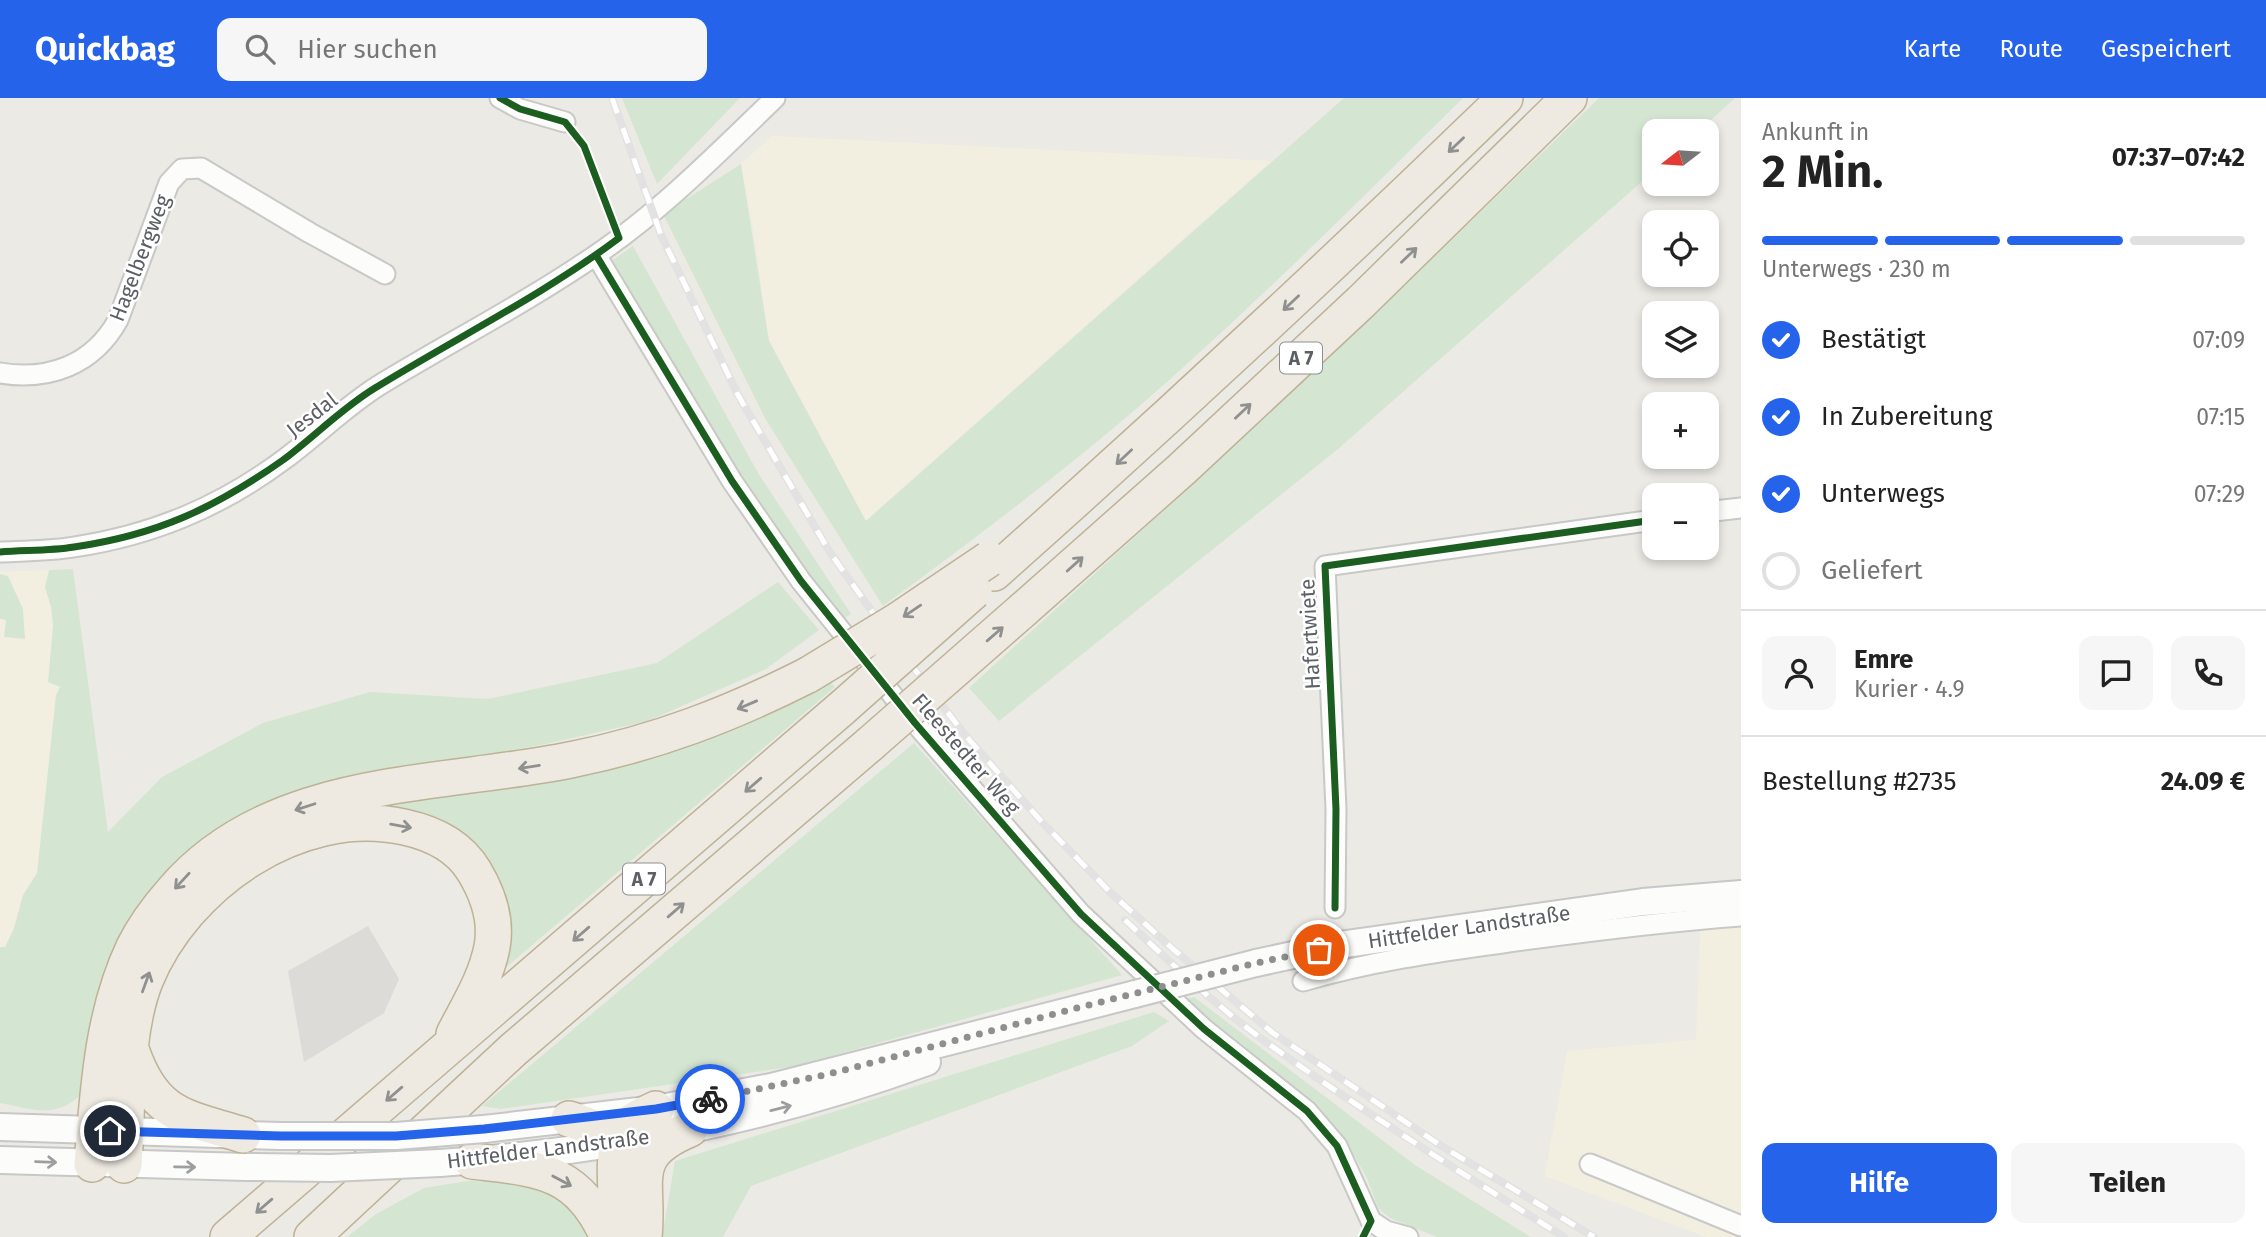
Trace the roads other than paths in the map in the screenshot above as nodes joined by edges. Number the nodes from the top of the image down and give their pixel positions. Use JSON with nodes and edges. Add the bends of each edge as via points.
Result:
{"nodes":[{"id":1,"x":500,"y":98,"type":"edge"},
{"id":2,"x":775,"y":98,"type":"edge"},
{"id":3,"x":1505,"y":98,"type":"edge"},
{"id":4,"x":1569,"y":98,"type":"edge"},
{"id":5,"x":565,"y":122,"type":"dead end"},
{"id":6,"x":596,"y":255,"type":"junction"},
{"id":7,"x":385,"y":274,"type":"dead end"},
{"id":8,"x":0,"y":373,"type":"edge"},
{"id":9,"x":1741,"y":508,"type":"edge"},
{"id":10,"x":1719,"y":511,"type":"edge"},
{"id":11,"x":1642,"y":522,"type":"edge"},
{"id":12,"x":0,"y":552,"type":"edge"},
{"id":13,"x":992,"y":566,"type":"junction"},
{"id":14,"x":1741,"y":894,"type":"edge"},
{"id":15,"x":1335,"y":908,"type":"dead end"},
{"id":16,"x":1741,"y":916,"type":"edge"},
{"id":17,"x":1303,"y":981,"type":"dead end"},
{"id":18,"x":1077,"y":1008,"type":"junction"},
{"id":19,"x":131,"y":1048,"type":"junction"},
{"id":20,"x":446,"y":1049,"type":"junction"},
{"id":21,"x":513,"y":1050,"type":"junction"},
{"id":22,"x":656,"y":1109,"type":"junction"},
{"id":23,"x":569,"y":1119,"type":"junction"},
{"id":24,"x":0,"y":1127,"type":"edge"},
{"id":25,"x":690,"y":1129,"type":"junction"},
{"id":26,"x":616,"y":1142,"type":"junction"},
{"id":27,"x":109,"y":1148,"type":"junction"},
{"id":28,"x":244,"y":1151,"type":"junction"},
{"id":29,"x":465,"y":1151,"type":"junction"},
{"id":30,"x":0,"y":1160,"type":"edge"},
{"id":31,"x":1590,"y":1164,"type":"dead end"},
{"id":32,"x":644,"y":1176,"type":"junction"},
{"id":33,"x":1741,"y":1226,"type":"edge"},
{"id":34,"x":228,"y":1237,"type":"edge"},
{"id":35,"x":286,"y":1237,"type":"edge"},
{"id":36,"x":312,"y":1237,"type":"edge"},
{"id":37,"x":608,"y":1237,"type":"edge"},
{"id":38,"x":618,"y":1237,"type":"edge"},
{"id":39,"x":644,"y":1237,"type":"edge"},
{"id":40,"x":1408,"y":1237,"type":"edge"}],
"edges":[{"from":1,"to":5,"type":"street"},
{"from":2,"to":6,"type":"street","name":"Jesdal","via":[[663,202]]},
{"from":3,"to":13,"type":"highway","number":"A 7","one_way":true,"via":[[1330,267],[1073,502]]},
{"from":21,"to":4,"type":"highway","number":"A 7","one_way":true,"bridge":true,"via":[[1182,469]]},
{"from":6,"to":12,"type":"street","name":"Jesdal","via":[[368,392],[277,464],[204,510],[150,531],[74,547]]},
{"from":6,"to":40,"type":"street","name":"Fleestedter Weg","via":[[732,481],[802,581],[915,723],[1081,914],[1204,1029],[1307,1111],[1337,1146],[1371,1221]]},
{"from":7,"to":8,"type":"street","name":"Hagelbergweg","via":[[201,169],[182,169],[169,183],[118,320],[106,339],[80,361],[50,373]]},
{"from":9,"to":10,"type":"street"},
{"from":11,"to":15,"type":"street","name":"Hafertwiete","via":[[1325,566],[1336,809]]},
{"from":13,"to":20,"type":"highway","number":"A 7","one_way":true,"bridge":true,"via":[[842,708]]},
{"from":13,"to":27,"type":"highway","one_way":true,"bridge":true,"via":[[808,675],[688,729],[568,761],[343,797],[275,818],[234,838],[205,858],[157,910],[117,986],[98,1096]]},
{"from":14,"to":18,"type":"main road","name":"Hittfelder Landstraße","bridge":true,"via":[[1615,906],[1339,946]]},
{"from":16,"to":17,"type":"street","name":"Hittfelder Landstraße","via":[[1588,931],[1398,958]]},
{"from":18,"to":22,"type":"main road","name":"Hittfelder Landstraße","via":[[817,1077]]},
{"from":25,"to":18,"type":"main road","name":"Hittfelder Landstraße","one_way":true,"via":[[878,1080]]},
{"from":19,"to":20,"type":"highway","one_way":true,"via":[[144,983],[157,955],[214,885],[276,845],[328,828],[365,823],[423,831],[448,844],[470,864],[485,889],[492,916],[485,974]]},
{"from":19,"to":27,"type":"highway"},
{"from":19,"to":28,"type":"highway","via":[[154,1097]]},
{"from":20,"to":34,"type":"highway","number":"A 7","one_way":true},
{"from":21,"to":35,"type":"highway","number":"A 7"},
{"from":21,"to":36,"type":"highway"},
{"from":22,"to":23,"type":"main road","name":"Hittfelder Landstraße"},
{"from":22,"to":26,"type":"highway","via":[[625,1128]]},
{"from":23,"to":26,"type":"highway","via":[[593,1126]]},
{"from":23,"to":29,"type":"main road","name":"Hittfelder Landstraße"},
{"from":24,"to":27,"type":"main road","name":"Hittfelder Landstraße"},
{"from":25,"to":26,"type":"main road","name":"Hittfelder Landstraße"},
{"from":25,"to":32,"type":"highway","via":[[654,1149]]},
{"from":26,"to":29,"type":"main road","name":"Hittfelder Landstraße"},
{"from":26,"to":32,"type":"highway"},
{"from":26,"to":38,"type":"highway"},
{"from":27,"to":28,"type":"main road","name":"Hittfelder Landstraße"},
{"from":30,"to":27,"type":"main road","name":"Hittfelder Landstraße","one_way":true},
{"from":28,"to":29,"type":"main road","name":"Hittfelder Landstraße","bridge":true,"via":[[331,1168]]},
{"from":28,"to":29,"type":"main road","name":"Hittfelder Landstraße","bridge":true,"via":[[281,1136],[396,1136]]},
{"from":29,"to":37,"type":"highway","one_way":true,"via":[[536,1170],[572,1186],[587,1199]]},
{"from":31,"to":33,"type":"street"},
{"from":32,"to":39,"type":"highway"}]}
